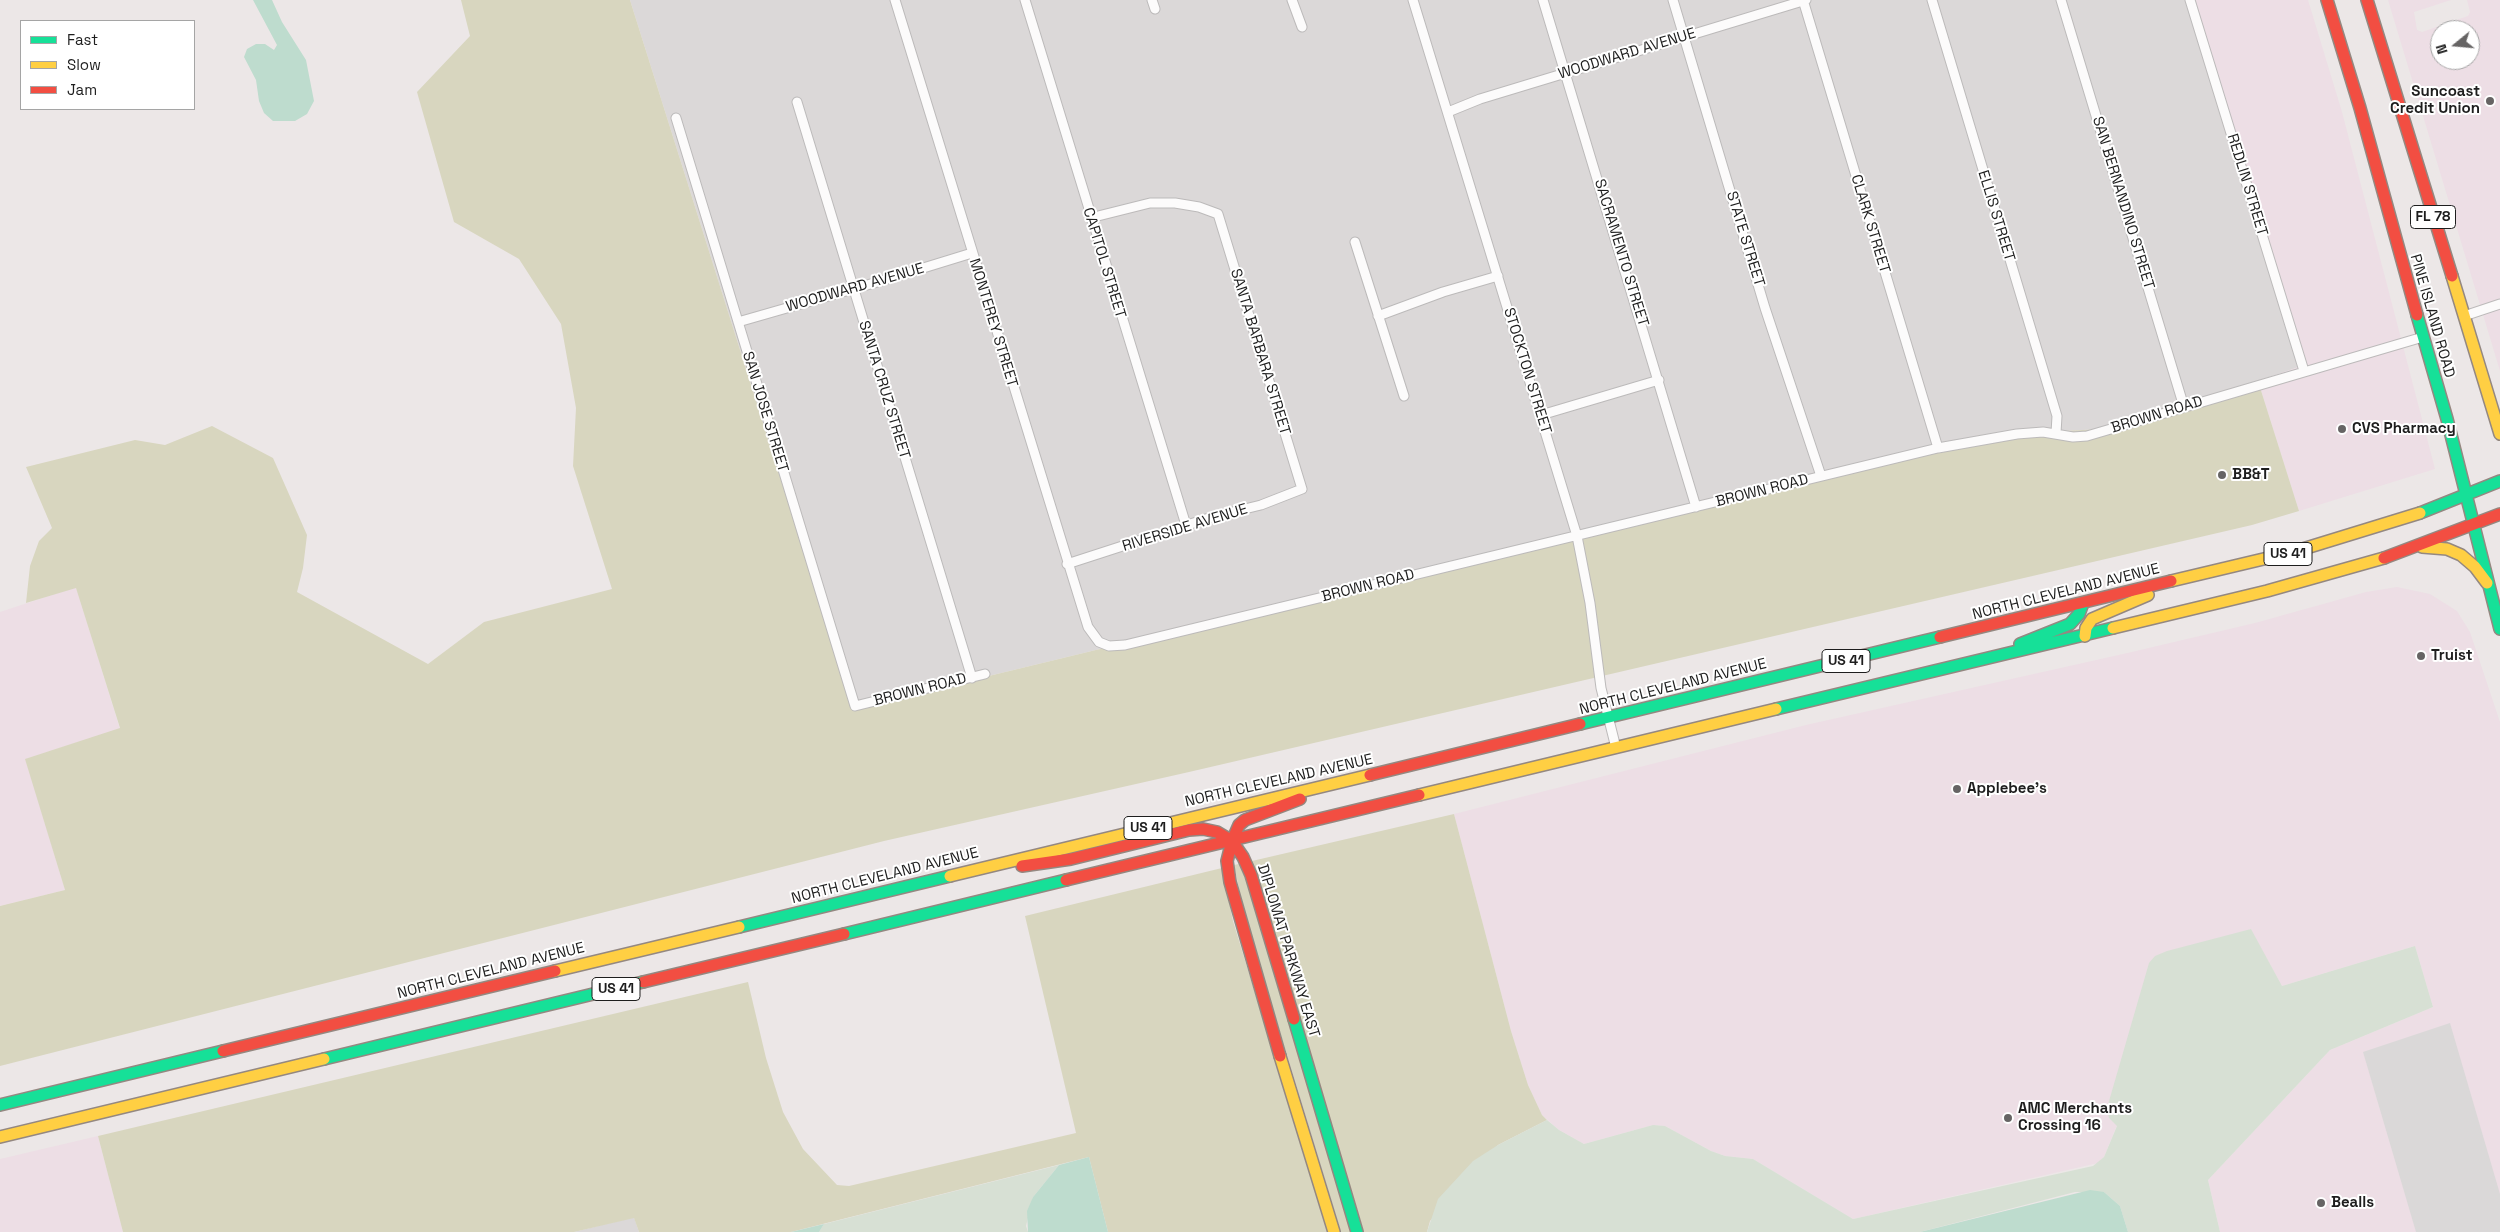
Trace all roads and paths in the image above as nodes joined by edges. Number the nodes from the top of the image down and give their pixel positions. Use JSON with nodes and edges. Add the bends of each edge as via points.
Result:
{"nodes":[{"id":1,"x":895,"y":0,"type":"edge"},
{"id":2,"x":1025,"y":0,"type":"edge"},
{"id":3,"x":1152,"y":0,"type":"edge"},
{"id":4,"x":1292,"y":0,"type":"edge"},
{"id":5,"x":1413,"y":0,"type":"edge"},
{"id":6,"x":1543,"y":0,"type":"edge"},
{"id":7,"x":1673,"y":0,"type":"edge"},
{"id":8,"x":1804,"y":0,"type":"edge"},
{"id":9,"x":1932,"y":0,"type":"edge"},
{"id":10,"x":2061,"y":0,"type":"edge"},
{"id":11,"x":2190,"y":0,"type":"edge"},
{"id":12,"x":2327,"y":0,"type":"edge"},
{"id":13,"x":2366,"y":0,"type":"edge"},
{"id":14,"x":1155,"y":10,"type":"dead end"},
{"id":15,"x":1302,"y":27,"type":"dead end"},
{"id":16,"x":1684,"y":37,"type":"junction"},
{"id":17,"x":1565,"y":72,"type":"junction"},
{"id":18,"x":797,"y":102,"type":"dead end"},
{"id":19,"x":1448,"y":112,"type":"junction"},
{"id":20,"x":676,"y":118,"type":"dead end"},
{"id":21,"x":1090,"y":218,"type":"junction"},
{"id":22,"x":1354,"y":242,"type":"dead end"},
{"id":23,"x":972,"y":253,"type":"junction"},
{"id":24,"x":1498,"y":276,"type":"junction"},
{"id":25,"x":854,"y":289,"type":"junction"},
{"id":26,"x":2500,"y":304,"type":"edge"},
{"id":27,"x":1378,"y":316,"type":"junction"},
{"id":28,"x":2464,"y":316,"type":"junction"},
{"id":29,"x":738,"y":322,"type":"junction"},
{"id":30,"x":2423,"y":337,"type":"junction"},
{"id":31,"x":2304,"y":371,"type":"junction"},
{"id":32,"x":1659,"y":380,"type":"junction"},
{"id":33,"x":1404,"y":396,"type":"dead end"},
{"id":34,"x":2184,"y":407,"type":"junction"},
{"id":35,"x":1540,"y":415,"type":"junction"},
{"id":36,"x":2056,"y":433,"type":"junction"},
{"id":37,"x":2500,"y":434,"type":"edge"},
{"id":38,"x":1938,"y":448,"type":"junction"},
{"id":39,"x":1821,"y":476,"type":"junction"},
{"id":40,"x":2500,"y":481,"type":"edge"},
{"id":41,"x":1302,"y":489,"type":"joint"},
{"id":42,"x":2467,"y":495,"type":"junction"},
{"id":43,"x":1696,"y":507,"type":"junction"},
{"id":44,"x":2500,"y":514,"type":"edge"},
{"id":45,"x":1186,"y":525,"type":"junction"},
{"id":46,"x":2475,"y":525,"type":"junction"},
{"id":47,"x":1577,"y":536,"type":"junction"},
{"id":48,"x":2415,"y":547,"type":"junction"},
{"id":49,"x":1067,"y":564,"type":"junction"},
{"id":50,"x":2208,"y":573,"type":"junction"},
{"id":51,"x":2490,"y":587,"type":"junction"},
{"id":52,"x":2083,"y":604,"type":"junction"},
{"id":53,"x":2500,"y":629,"type":"edge"},
{"id":54,"x":2086,"y":636,"type":"junction"},
{"id":55,"x":1099,"y":642,"type":"joint"},
{"id":56,"x":1972,"y":663,"type":"junction"},
{"id":57,"x":985,"y":674,"type":"dead end"},
{"id":58,"x":972,"y":678,"type":"junction"},
{"id":59,"x":855,"y":706,"type":"joint"},
{"id":60,"x":1609,"y":718,"type":"junction"},
{"id":61,"x":1616,"y":748,"type":"junction"},
{"id":62,"x":1355,"y":779,"type":"junction"},
{"id":63,"x":1232,"y":841,"type":"junction"},
{"id":64,"x":941,"y":878,"type":"junction"},
{"id":65,"x":0,"y":1105,"type":"edge"},
{"id":66,"x":0,"y":1137,"type":"edge"},
{"id":67,"x":1334,"y":1232,"type":"edge"},
{"id":68,"x":1357,"y":1232,"type":"edge"}],
"edges":[{"from":1,"to":23,"type":"street","name":"MONTEREY STREET"},
{"from":2,"to":21,"type":"street","name":"CAPITOL STREET"},
{"from":3,"to":14,"type":"street"},
{"from":4,"to":15,"type":"street"},
{"from":5,"to":19,"type":"street","name":"STOCKTON STREET"},
{"from":6,"to":17,"type":"street","name":"SACRAMENTO STREET"},
{"from":7,"to":16,"type":"street","name":"STATE STREET"},
{"from":8,"to":16,"type":"street","name":"WOODWARD AVENUE"},
{"from":8,"to":38,"type":"street","name":"CLARK STREET"},
{"from":9,"to":36,"type":"street","name":"ELLIS STREET","via":[[2056,416]]},
{"from":10,"to":34,"type":"street","name":"SAN BERNANDINO STREET"},
{"from":11,"to":31,"type":"street","name":"REDLIN STREET"},
{"from":12,"to":30,"type":"main road","name":"PINE ISLAND ROAD","number":"FL 78"},
{"from":13,"to":28,"type":"main road","name":"PINE ISLAND ROAD","number":"FL 78"},
{"from":16,"to":17,"type":"street","name":"WOODWARD AVENUE"},
{"from":16,"to":39,"type":"street","name":"STATE STREET","via":[[1765,308]]},
{"from":17,"to":19,"type":"street","name":"WOODWARD AVENUE"},
{"from":17,"to":32,"type":"street","name":"SACRAMENTO STREET"},
{"from":18,"to":25,"type":"street","name":"SANTA CRUZ STREET"},
{"from":19,"to":24,"type":"street","name":"STOCKTON STREET"},
{"from":20,"to":29,"type":"street","name":"SAN JOSE STREET"},
{"from":21,"to":41,"type":"street","name":"SANTA BARBARA STREET","via":[[1150,203],[1199,207],[1218,214]]},
{"from":21,"to":45,"type":"street","name":"CAPITOL STREET"},
{"from":22,"to":27,"type":"street"},
{"from":23,"to":25,"type":"street","name":"WOODWARD AVENUE"},
{"from":23,"to":49,"type":"street","name":"MONTEREY STREET"},
{"from":24,"to":27,"type":"street"},
{"from":24,"to":35,"type":"street","name":"STOCKTON STREET"},
{"from":25,"to":29,"type":"street","name":"WOODWARD AVENUE"},
{"from":25,"to":58,"type":"street","name":"SANTA CRUZ STREET"},
{"from":26,"to":28,"type":"street"},
{"from":27,"to":33,"type":"street"},
{"from":28,"to":37,"type":"main road","name":"PINE ISLAND ROAD","number":"FL 78"},
{"from":29,"to":59,"type":"street","name":"SAN JOSE STREET"},
{"from":30,"to":31,"type":"street","name":"BROWN ROAD"},
{"from":30,"to":42,"type":"main road","name":"PINE ISLAND ROAD","number":"FL 78"},
{"from":31,"to":34,"type":"street","name":"BROWN ROAD"},
{"from":32,"to":35,"type":"street"},
{"from":32,"to":43,"type":"street","name":"SACRAMENTO STREET"},
{"from":34,"to":36,"type":"street","name":"BROWN ROAD","via":[[2087,436]]},
{"from":35,"to":47,"type":"street","name":"STOCKTON STREET"},
{"from":36,"to":38,"type":"street","name":"BROWN ROAD","via":[[1988,437]]},
{"from":38,"to":39,"type":"street","name":"BROWN ROAD"},
{"from":39,"to":43,"type":"street","name":"BROWN ROAD"},
{"from":40,"to":42,"type":"main road","name":"NORTH CLEVELAND AVENUE","number":"US 41"},
{"from":41,"to":45,"type":"street","name":"RIVERSIDE AVENUE","via":[[1261,505]]},
{"from":42,"to":46,"type":"main road","name":"PINE ISLAND ROAD","number":"FL 78"},
{"from":42,"to":50,"type":"main road","name":"NORTH CLEVELAND AVENUE","number":"US 41","via":[[2340,539]]},
{"from":43,"to":47,"type":"street","name":"BROWN ROAD"},
{"from":44,"to":46,"type":"main road","number":"US 41"},
{"from":45,"to":49,"type":"street","name":"RIVERSIDE AVENUE"},
{"from":46,"to":48,"type":"main road","number":"US 41"},
{"from":46,"to":51,"type":"main road","number":"FL 78"},
{"from":47,"to":55,"type":"street","name":"BROWN ROAD","via":[[1125,645],[1109,646]]},
{"from":47,"to":60,"type":"street","name":"STOCKTON STREET","via":[[1601,688]]},
{"from":48,"to":51,"type":"main road","via":[[2447,549],[2461,555]]},
{"from":48,"to":54,"type":"main road","number":"US 41","via":[[2323,576]]},
{"from":49,"to":55,"type":"street","name":"MONTEREY STREET","via":[[1088,627]]},
{"from":50,"to":52,"type":"main road","name":"NORTH CLEVELAND AVENUE","number":"US 41"},
{"from":50,"to":54,"type":"main road","via":[[2102,612],[2086,628]]},
{"from":51,"to":53,"type":"main road","number":"FL 78"},
{"from":52,"to":56,"type":"main road","via":[[2070,624]]},
{"from":52,"to":60,"type":"main road","name":"NORTH CLEVELAND AVENUE","number":"US 41"},
{"from":54,"to":56,"type":"main road","number":"US 41"},
{"from":56,"to":61,"type":"main road","number":"US 41"},
{"from":57,"to":58,"type":"street","name":"BROWN ROAD"},
{"from":58,"to":59,"type":"street","name":"BROWN ROAD"},
{"from":60,"to":61,"type":"street","name":"STOCKTON STREET"},
{"from":60,"to":62,"type":"main road","name":"NORTH CLEVELAND AVENUE","number":"US 41"},
{"from":61,"to":63,"type":"main road","number":"US 41"},
{"from":62,"to":63,"type":"main road","via":[[1245,820]]},
{"from":62,"to":64,"type":"main road","name":"NORTH CLEVELAND AVENUE","number":"US 41"},
{"from":63,"to":64,"type":"main road","via":[[1217,832],[1189,830],[1071,860]]},
{"from":63,"to":66,"type":"main road","number":"US 41"},
{"from":63,"to":67,"type":"main road","via":[[1227,861],[1239,919]]},
{"from":63,"to":68,"type":"main road","name":"DIPLOMAT PARKWAY EAST","via":[[1251,875]]},
{"from":64,"to":65,"type":"main road","name":"NORTH CLEVELAND AVENUE","number":"US 41"}]}
